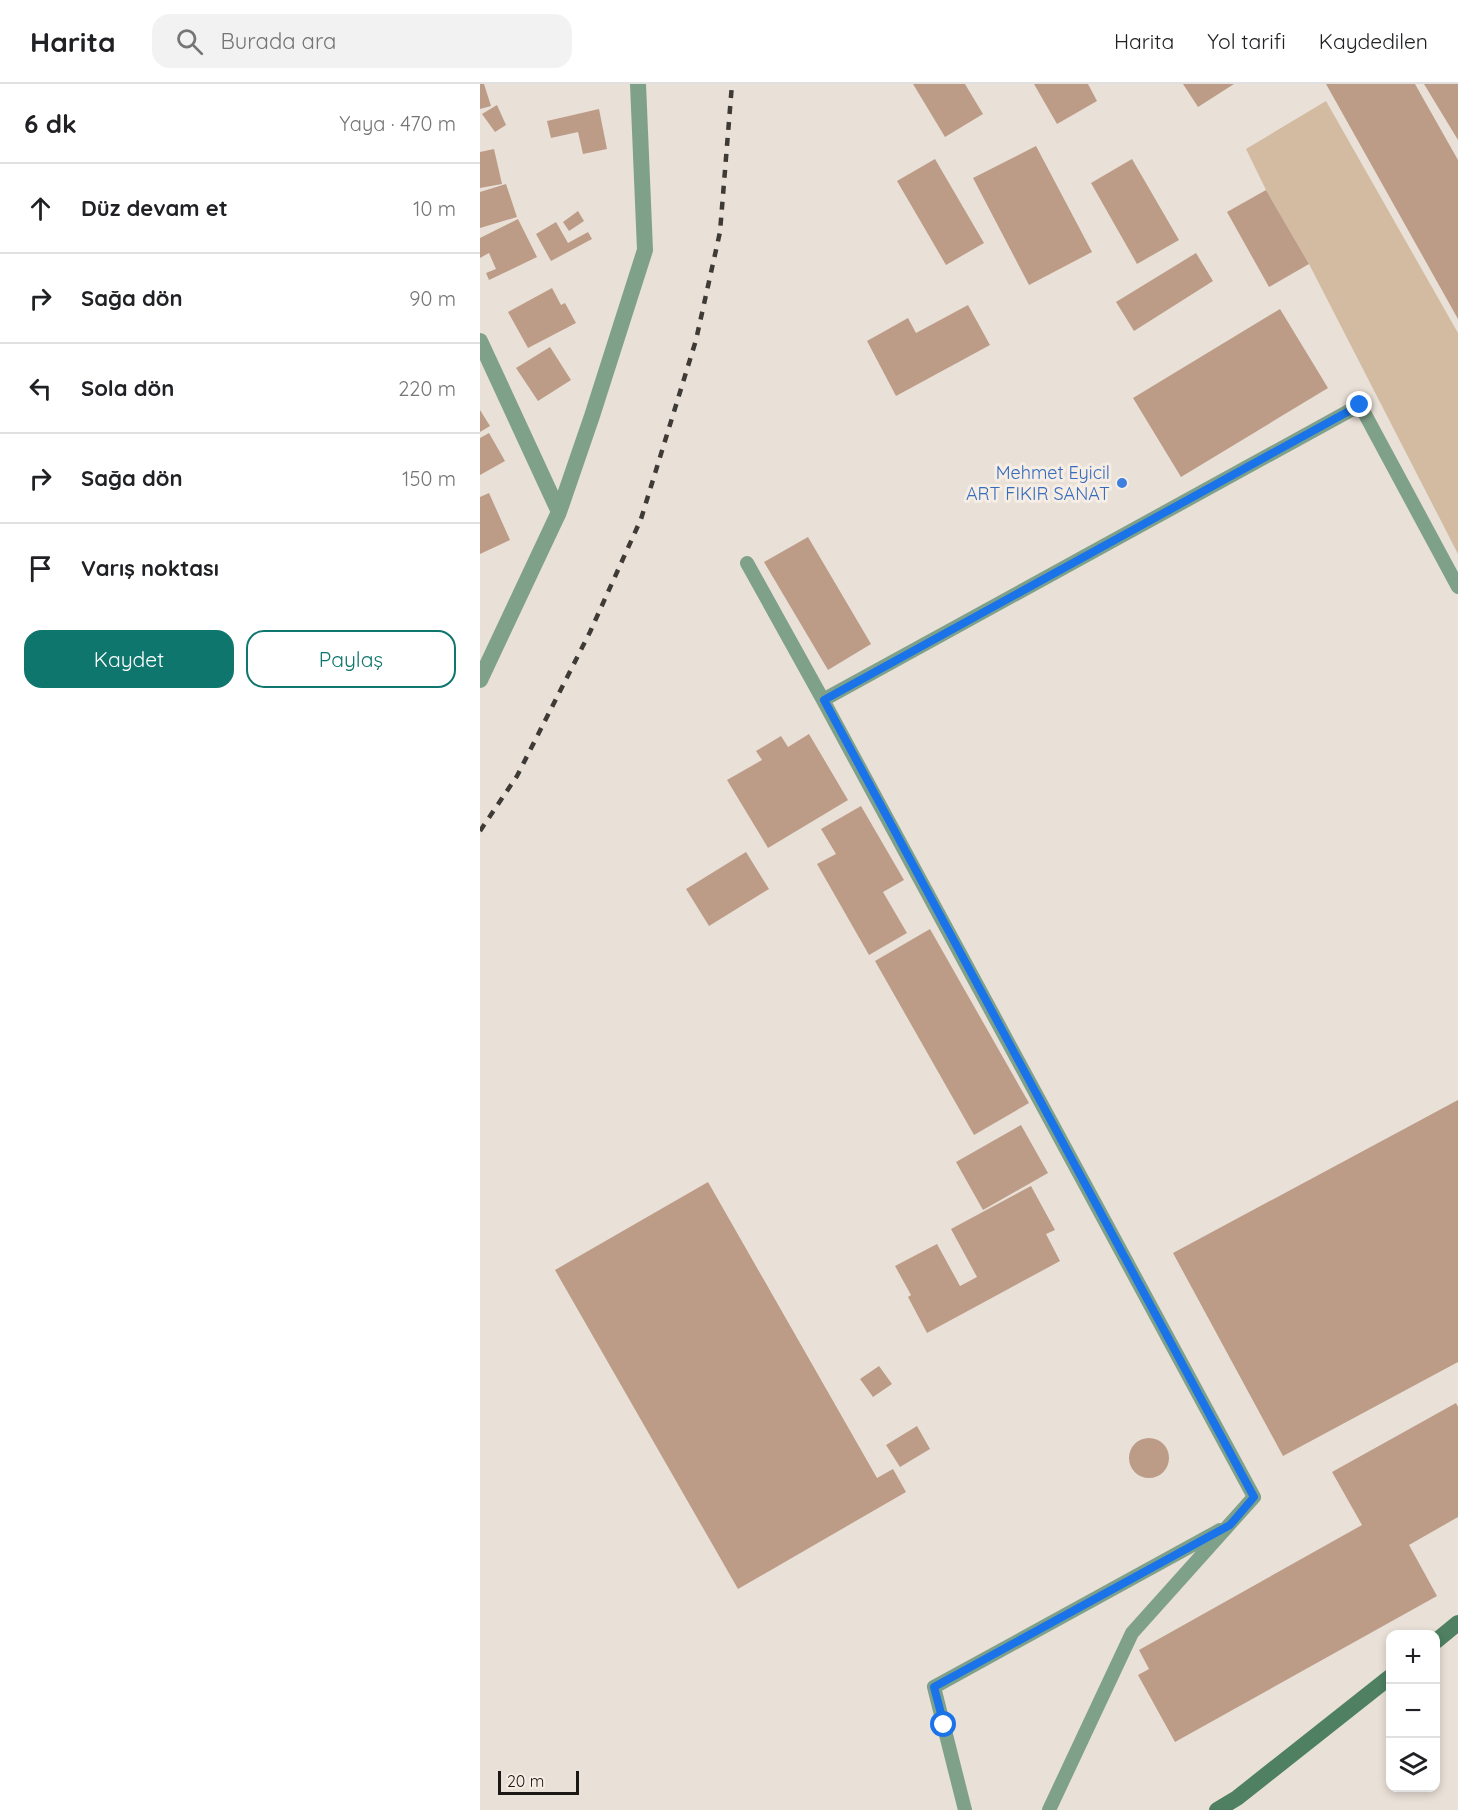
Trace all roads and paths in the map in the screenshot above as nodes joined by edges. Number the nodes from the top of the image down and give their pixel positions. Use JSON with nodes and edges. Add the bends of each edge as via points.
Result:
{"nodes":[{"id":1,"x":638,"y":84,"type":"edge"},
{"id":2,"x":480,"y":340,"type":"edge"},
{"id":3,"x":559,"y":512,"type":"junction"},
{"id":4,"x":747,"y":563,"type":"dead end"},
{"id":5,"x":1458,"y":587,"type":"edge"},
{"id":6,"x":480,"y":680,"type":"edge"},
{"id":7,"x":824,"y":700,"type":"junction"},
{"id":8,"x":1230,"y":1525,"type":"junction"},
{"id":9,"x":1458,"y":1623,"type":"edge"},
{"id":10,"x":1440,"y":1638,"type":"edge"},
{"id":11,"x":1386,"y":1680,"type":"edge"},
{"id":12,"x":965,"y":1810,"type":"edge"},
{"id":13,"x":1049,"y":1810,"type":"edge"},
{"id":14,"x":1217,"y":1810,"type":"edge"}],
"edges":[{"from":1,"to":3,"type":"street","via":[[645,250]]},
{"from":2,"to":3,"type":"street"},
{"from":3,"to":6,"type":"street"},
{"from":4,"to":7,"type":"lane"},
{"from":5,"to":7,"type":"lane","via":[[1360,405]]},
{"from":7,"to":8,"type":"lane","via":[[1254,1497]]},
{"from":8,"to":12,"type":"lane","via":[[934,1687]]},
{"from":8,"to":13,"type":"lane","via":[[1132,1633]]},
{"from":9,"to":10,"type":"main road"},
{"from":11,"to":14,"type":"main road"}]}
